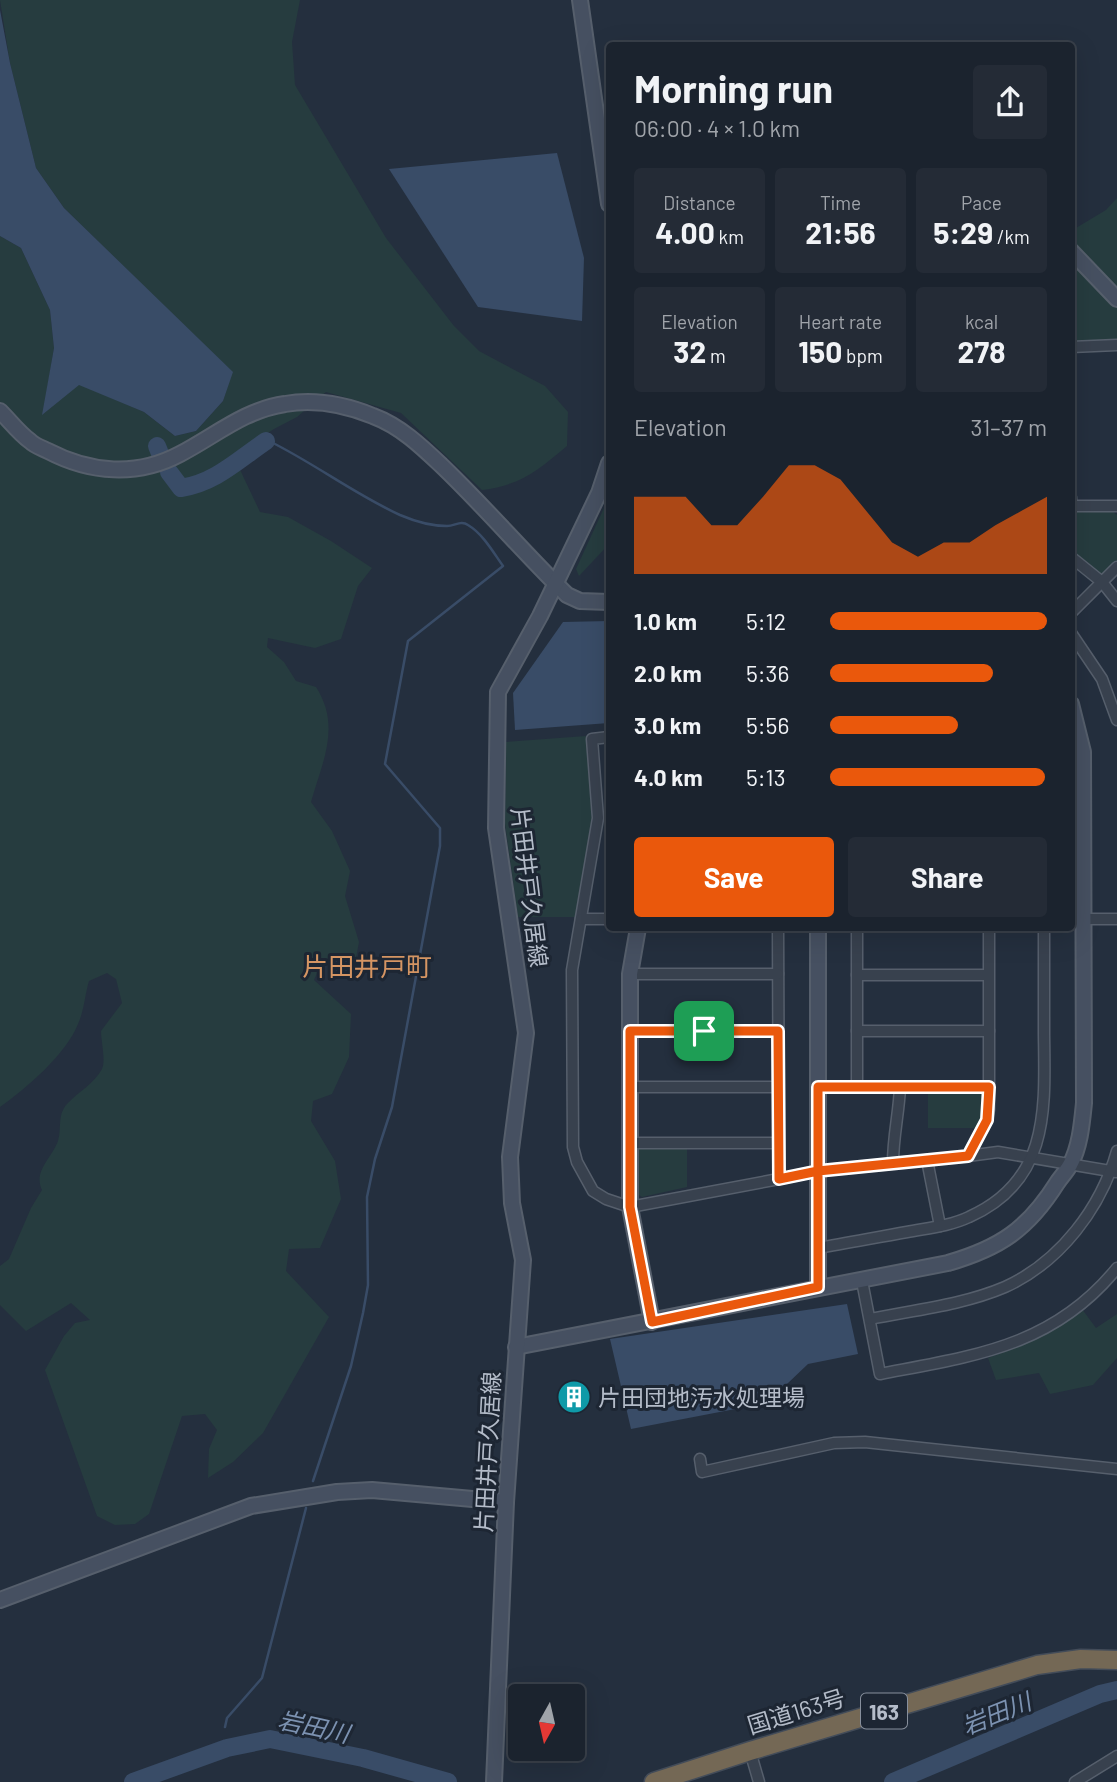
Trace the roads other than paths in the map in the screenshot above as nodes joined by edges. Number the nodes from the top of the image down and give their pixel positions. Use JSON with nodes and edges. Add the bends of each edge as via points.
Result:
{"nodes":[{"id":1,"x":580,"y":0,"type":"edge"},
{"id":2,"x":606,"y":183,"type":"edge"},
{"id":3,"x":1075,"y":255,"type":"edge"},
{"id":4,"x":1117,"y":299,"type":"edge"},
{"id":5,"x":1117,"y":345,"type":"edge"},
{"id":6,"x":1075,"y":347,"type":"edge"},
{"id":7,"x":0,"y":411,"type":"edge"},
{"id":8,"x":606,"y":472,"type":"edge"},
{"id":9,"x":1075,"y":506,"type":"edge"},
{"id":10,"x":1117,"y":506,"type":"edge"},
{"id":11,"x":1075,"y":560,"type":"edge"},
{"id":12,"x":1117,"y":567,"type":"edge"},
{"id":13,"x":1102,"y":582,"type":"junction"},
{"id":14,"x":555,"y":583,"type":"junction"},
{"id":15,"x":1117,"y":601,"type":"edge"},
{"id":16,"x":606,"y":602,"type":"edge"},
{"id":17,"x":1075,"y":609,"type":"edge"},
{"id":18,"x":1075,"y":639,"type":"edge"},
{"id":19,"x":1075,"y":720,"type":"edge"},
{"id":20,"x":1117,"y":720,"type":"edge"},
{"id":21,"x":606,"y":737,"type":"edge"},
{"id":22,"x":581,"y":919,"type":"junction"},
{"id":23,"x":606,"y":919,"type":"edge"},
{"id":24,"x":1077,"y":919,"type":"edge"},
{"id":25,"x":1117,"y":919,"type":"edge"},
{"id":26,"x":637,"y":931,"type":"edge"},
{"id":27,"x":778,"y":931,"type":"edge"},
{"id":28,"x":818,"y":931,"type":"edge"},
{"id":29,"x":857,"y":931,"type":"edge"},
{"id":30,"x":989,"y":931,"type":"edge"},
{"id":31,"x":1044,"y":931,"type":"edge"},
{"id":32,"x":630,"y":974,"type":"junction"},
{"id":33,"x":778,"y":974,"type":"junction"},
{"id":34,"x":857,"y":975,"type":"junction"},
{"id":35,"x":988,"y":975,"type":"junction"},
{"id":36,"x":630,"y":1031,"type":"junction"},
{"id":37,"x":778,"y":1031,"type":"junction"},
{"id":38,"x":856,"y":1031,"type":"junction"},
{"id":39,"x":989,"y":1031,"type":"junction"},
{"id":40,"x":630,"y":1087,"type":"junction"},
{"id":41,"x":778,"y":1087,"type":"junction"},
{"id":42,"x":818,"y":1087,"type":"junction"},
{"id":43,"x":856,"y":1087,"type":"junction"},
{"id":44,"x":900,"y":1087,"type":"junction"},
{"id":45,"x":989,"y":1087,"type":"junction"},
{"id":46,"x":630,"y":1143,"type":"junction"},
{"id":47,"x":778,"y":1143,"type":"junction"},
{"id":48,"x":1117,"y":1151,"type":"edge"},
{"id":49,"x":968,"y":1156,"type":"junction"},
{"id":50,"x":1032,"y":1157,"type":"junction"},
{"id":51,"x":927,"y":1160,"type":"junction"},
{"id":52,"x":893,"y":1163,"type":"junction"},
{"id":53,"x":1071,"y":1164,"type":"junction"},
{"id":54,"x":818,"y":1171,"type":"junction"},
{"id":55,"x":1114,"y":1172,"type":"edge"},
{"id":56,"x":779,"y":1179,"type":"junction"},
{"id":57,"x":630,"y":1207,"type":"junction"},
{"id":58,"x":940,"y":1226,"type":"junction"},
{"id":59,"x":818,"y":1248,"type":"junction"},
{"id":60,"x":1117,"y":1268,"type":"edge"},
{"id":61,"x":862,"y":1281,"type":"junction"},
{"id":62,"x":818,"y":1287,"type":"junction"},
{"id":63,"x":870,"y":1319,"type":"junction"},
{"id":64,"x":652,"y":1322,"type":"junction"},
{"id":65,"x":516,"y":1347,"type":"junction"},
{"id":66,"x":700,"y":1459,"type":"dead end"},
{"id":67,"x":1117,"y":1469,"type":"edge"},
{"id":68,"x":506,"y":1502,"type":"junction"},
{"id":69,"x":0,"y":1600,"type":"edge"},
{"id":70,"x":1117,"y":1660,"type":"edge"},
{"id":71,"x":750,"y":1751,"type":"junction"},
{"id":72,"x":1117,"y":1756,"type":"edge"},
{"id":73,"x":494,"y":1782,"type":"edge"},
{"id":74,"x":654,"y":1782,"type":"edge"},
{"id":75,"x":759,"y":1782,"type":"edge"},
{"id":76,"x":1075,"y":1782,"type":"edge"}],
"edges":[{"from":1,"to":2,"type":"street"},
{"from":3,"to":4,"type":"street"},
{"from":5,"to":6,"type":"street"},
{"from":7,"to":14,"type":"street","via":[[30,442],[69,462],[113,471],[160,463],[231,422],[284,404],[316,403],[359,410],[391,424],[417,443]]},
{"from":8,"to":14,"type":"street","name":"片田井戸久居線"},
{"from":9,"to":10,"type":"street"},
{"from":11,"to":13,"type":"street"},
{"from":12,"to":13,"type":"street"},
{"from":13,"to":15,"type":"street"},
{"from":13,"to":17,"type":"street"},
{"from":14,"to":16,"type":"street","via":[[580,601]]},
{"from":14,"to":65,"type":"street","name":"片田井戸久居線","via":[[502,681],[496,721],[496,828],[526,1033],[510,1157],[512,1203],[523,1260]]},
{"from":18,"to":20,"type":"street","via":[[1102,678]]},
{"from":19,"to":24,"type":"street","via":[[1083,752]]},
{"from":21,"to":22,"type":"street","via":[[592,739],[598,818]]},
{"from":22,"to":23,"type":"street"},
{"from":22,"to":57,"type":"street","via":[[572,970],[573,1153],[593,1191]]},
{"from":24,"to":25,"type":"street"},
{"from":24,"to":53,"type":"street","via":[[1084,1103]]},
{"from":26,"to":32,"type":"street"},
{"from":27,"to":33,"type":"street"},
{"from":28,"to":42,"type":"street"},
{"from":29,"to":34,"type":"street"},
{"from":30,"to":35,"type":"street"},
{"from":31,"to":50,"type":"street","via":[[1044,1103]]},
{"from":32,"to":33,"type":"street"},
{"from":32,"to":36,"type":"street"},
{"from":33,"to":37,"type":"street"},
{"from":34,"to":35,"type":"street"},
{"from":34,"to":38,"type":"street"},
{"from":35,"to":39,"type":"street"},
{"from":36,"to":37,"type":"street"},
{"from":36,"to":40,"type":"street"},
{"from":37,"to":41,"type":"street"},
{"from":38,"to":39,"type":"street"},
{"from":38,"to":43,"type":"street"},
{"from":39,"to":45,"type":"street"},
{"from":40,"to":41,"type":"street"},
{"from":40,"to":46,"type":"street"},
{"from":41,"to":47,"type":"street"},
{"from":42,"to":43,"type":"street"},
{"from":42,"to":54,"type":"street"},
{"from":43,"to":44,"type":"street"},
{"from":44,"to":45,"type":"street"},
{"from":44,"to":52,"type":"street"},
{"from":45,"to":49,"type":"street","via":[[987,1120]]},
{"from":46,"to":47,"type":"street"},
{"from":46,"to":57,"type":"street"},
{"from":47,"to":56,"type":"street"},
{"from":48,"to":55,"type":"street"},
{"from":49,"to":50,"type":"street","via":[[998,1152]]},
{"from":49,"to":51,"type":"street"},
{"from":50,"to":53,"type":"street"},
{"from":50,"to":58,"type":"street","via":[[1010,1189],[985,1209]]},
{"from":51,"to":52,"type":"street"},
{"from":51,"to":58,"type":"street"},
{"from":52,"to":54,"type":"street"},
{"from":53,"to":55,"type":"street"},
{"from":53,"to":61,"type":"street","via":[[1044,1205],[1004,1240],[973,1256]]},
{"from":54,"to":56,"type":"street"},
{"from":54,"to":59,"type":"street"},
{"from":55,"to":63,"type":"street","via":[[1082,1224],[1061,1247],[1007,1286],[973,1298]]},
{"from":56,"to":57,"type":"street"},
{"from":57,"to":64,"type":"street"},
{"from":58,"to":59,"type":"street"},
{"from":59,"to":62,"type":"street"},
{"from":60,"to":63,"type":"street","via":[[1070,1313],[991,1352],[880,1374]]},
{"from":61,"to":62,"type":"street"},
{"from":61,"to":63,"type":"street"},
{"from":62,"to":64,"type":"street"},
{"from":64,"to":65,"type":"street"},
{"from":65,"to":68,"type":"street","name":"片田井戸久居線"},
{"from":66,"to":67,"type":"street","via":[[702,1472],[834,1443],[865,1442]]},
{"from":68,"to":69,"type":"street","via":[[372,1490],[251,1506]]},
{"from":68,"to":73,"type":"street","name":"片田井戸久居線"},
{"from":70,"to":71,"type":"highway","name":"国道163号","number":"163","via":[[1037,1665]]},
{"from":71,"to":74,"type":"highway","name":"国道163号","number":"163"},
{"from":71,"to":75,"type":"street"},
{"from":72,"to":76,"type":"street"}]}
